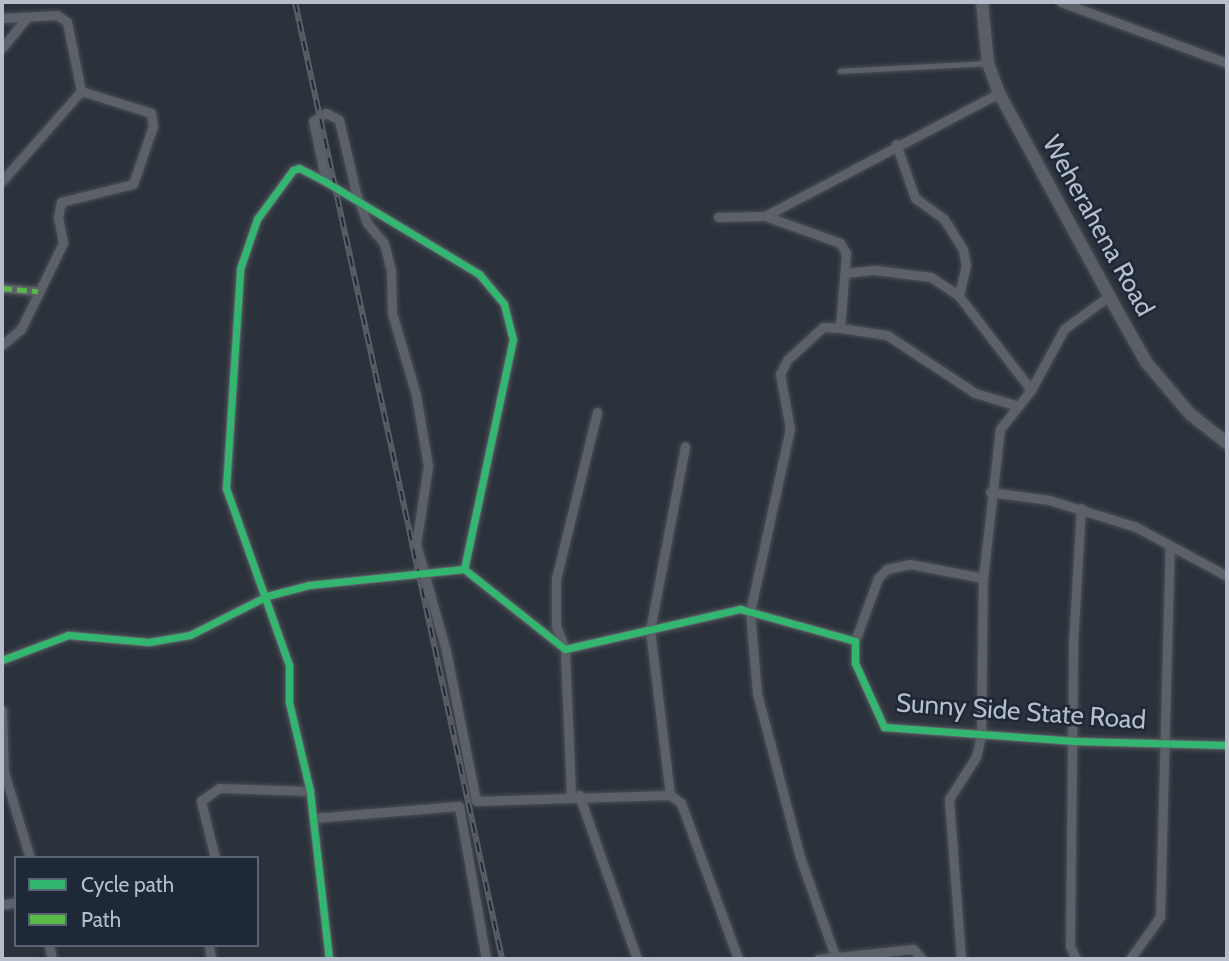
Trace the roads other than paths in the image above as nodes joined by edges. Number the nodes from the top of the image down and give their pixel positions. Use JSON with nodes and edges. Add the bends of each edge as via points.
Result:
{"nodes":[{"id":1,"x":982,"y":2,"type":"edge"},
{"id":2,"x":1061,"y":2,"type":"edge"},
{"id":3,"x":29,"y":16,"type":"junction"},
{"id":4,"x":2,"y":18,"type":"edge"},
{"id":5,"x":2,"y":48,"type":"edge"},
{"id":6,"x":988,"y":63,"type":"junction"},
{"id":7,"x":1227,"y":63,"type":"edge"},
{"id":8,"x":840,"y":71,"type":"dead end"},
{"id":9,"x":81,"y":91,"type":"junction"},
{"id":10,"x":999,"y":93,"type":"junction"},
{"id":11,"x":896,"y":144,"type":"junction"},
{"id":12,"x":2,"y":181,"type":"edge"},
{"id":13,"x":326,"y":183,"type":"junction"},
{"id":14,"x":360,"y":203,"type":"junction"},
{"id":15,"x":765,"y":216,"type":"junction"},
{"id":16,"x":718,"y":217,"type":"dead end"},
{"id":17,"x":845,"y":273,"type":"junction"},
{"id":18,"x":2,"y":288,"type":"edge"},
{"id":19,"x":38,"y":291,"type":"junction"},
{"id":20,"x":959,"y":296,"type":"junction"},
{"id":21,"x":1108,"y":296,"type":"junction"},
{"id":22,"x":840,"y":328,"type":"junction"},
{"id":23,"x":2,"y":345,"type":"edge"},
{"id":24,"x":1031,"y":390,"type":"junction"},
{"id":25,"x":1015,"y":405,"type":"junction"},
{"id":26,"x":597,"y":412,"type":"dead end"},
{"id":27,"x":1227,"y":443,"type":"edge"},
{"id":28,"x":685,"y":446,"type":"dead end"},
{"id":29,"x":990,"y":492,"type":"junction"},
{"id":30,"x":1081,"y":508,"type":"junction"},
{"id":31,"x":1170,"y":546,"type":"junction"},
{"id":32,"x":464,"y":569,"type":"junction"},
{"id":33,"x":425,"y":573,"type":"junction"},
{"id":34,"x":1227,"y":576,"type":"edge"},
{"id":35,"x":983,"y":578,"type":"junction"},
{"id":36,"x":267,"y":596,"type":"junction"},
{"id":37,"x":750,"y":612,"type":"junction"},
{"id":38,"x":650,"y":630,"type":"junction"},
{"id":39,"x":855,"y":641,"type":"junction"},
{"id":40,"x":565,"y":649,"type":"junction"},
{"id":41,"x":2,"y":660,"type":"edge"},
{"id":42,"x":2,"y":710,"type":"edge"},
{"id":43,"x":982,"y":736,"type":"junction"},
{"id":44,"x":1075,"y":741,"type":"junction"},
{"id":45,"x":1165,"y":742,"type":"junction"},
{"id":46,"x":1227,"y":745,"type":"edge"},
{"id":47,"x":310,"y":791,"type":"junction"},
{"id":48,"x":575,"y":795,"type":"junction"},
{"id":49,"x":670,"y":795,"type":"junction"},
{"id":50,"x":313,"y":818,"type":"junction"},
{"id":51,"x":29,"y":856,"type":"edge"},
{"id":52,"x":215,"y":856,"type":"edge"},
{"id":53,"x":836,"y":958,"type":"edge"},
{"id":54,"x":329,"y":959,"type":"edge"},
{"id":55,"x":486,"y":959,"type":"edge"},
{"id":56,"x":637,"y":959,"type":"edge"},
{"id":57,"x":738,"y":959,"type":"edge"},
{"id":58,"x":818,"y":959,"type":"edge"},
{"id":59,"x":922,"y":959,"type":"edge"},
{"id":60,"x":961,"y":959,"type":"edge"},
{"id":61,"x":1076,"y":959,"type":"edge"},
{"id":62,"x":1130,"y":959,"type":"edge"}],
"edges":[{"from":1,"to":6,"type":"main road","name":"Weherahena Road"},
{"from":2,"to":7,"type":"street"},
{"from":3,"to":4,"type":"street"},
{"from":3,"to":5,"type":"street"},
{"from":3,"to":9,"type":"street","via":[[57,15],[67,22]]},
{"from":6,"to":8,"type":"lane"},
{"from":6,"to":10,"type":"main road","name":"Weherahena Road"},
{"from":9,"to":12,"type":"street"},
{"from":9,"to":19,"type":"street","via":[[151,113],[153,126],[133,184],[61,202],[58,217],[63,243]]},
{"from":10,"to":11,"type":"street"},
{"from":10,"to":21,"type":"main road","name":"Weherahena Road"},
{"from":11,"to":15,"type":"street"},
{"from":11,"to":20,"type":"street","via":[[915,198],[944,219],[962,250],[966,265]]},
{"from":13,"to":14,"type":"street"},
{"from":13,"to":14,"type":"street","via":[[313,121],[326,113],[341,125]]},
{"from":13,"to":36,"type":"street","via":[[299,167],[293,170],[257,219],[240,269],[226,488],[231,513]]},
{"from":14,"to":32,"type":"street","via":[[479,274],[504,304],[513,338]]},
{"from":14,"to":33,"type":"street","via":[[367,223],[384,243],[392,313],[423,423],[428,481],[415,533]]},
{"from":15,"to":16,"type":"street"},
{"from":15,"to":17,"type":"street","via":[[840,243],[846,253]]},
{"from":17,"to":20,"type":"street","via":[[916,272]]},
{"from":17,"to":22,"type":"street"},
{"from":18,"to":19,"type":"street"},
{"from":19,"to":23,"type":"street","via":[[21,329]]},
{"from":20,"to":24,"type":"street"},
{"from":21,"to":24,"type":"street","via":[[1064,329]]},
{"from":21,"to":27,"type":"main road","name":"Weherahena Road","via":[[1146,362],[1190,414]]},
{"from":22,"to":25,"type":"street","via":[[887,335],[975,393]]},
{"from":22,"to":37,"type":"street","via":[[823,327],[787,360],[780,374],[790,429]]},
{"from":24,"to":25,"type":"street"},
{"from":25,"to":29,"type":"street","via":[[1000,429]]},
{"from":26,"to":40,"type":"street","via":[[556,579],[556,626]]},
{"from":28,"to":38,"type":"street"},
{"from":29,"to":30,"type":"street"},
{"from":29,"to":35,"type":"street"},
{"from":30,"to":31,"type":"street","via":[[1136,527]]},
{"from":30,"to":44,"type":"street","via":[[1073,645]]},
{"from":31,"to":34,"type":"street"},
{"from":31,"to":45,"type":"street"},
{"from":32,"to":33,"type":"street"},
{"from":32,"to":40,"type":"street"},
{"from":33,"to":36,"type":"street","via":[[309,585]]},
{"from":33,"to":48,"type":"street","via":[[476,801]]},
{"from":35,"to":39,"type":"street","via":[[910,564],[887,569],[878,578]]},
{"from":35,"to":43,"type":"street"},
{"from":36,"to":41,"type":"street","via":[[190,635],[149,642],[68,635]]},
{"from":36,"to":47,"type":"street","via":[[289,665],[289,702]]},
{"from":37,"to":38,"type":"street","via":[[698,616]]},
{"from":37,"to":39,"type":"street"},
{"from":37,"to":53,"type":"street","via":[[757,693],[800,857]]},
{"from":38,"to":40,"type":"street"},
{"from":38,"to":49,"type":"street"},
{"from":39,"to":43,"type":"street","name":"Sunny Side State Road","via":[[855,663],[884,727]]},
{"from":40,"to":48,"type":"street"},
{"from":42,"to":51,"type":"street","via":[[4,772]]},
{"from":43,"to":44,"type":"street","name":"Sunny Side State Road"},
{"from":43,"to":60,"type":"street","via":[[976,757],[949,799]]},
{"from":44,"to":45,"type":"street","name":"Sunny Side State Road"},
{"from":44,"to":61,"type":"street","via":[[1070,946]]},
{"from":45,"to":46,"type":"street","name":"Sunny Side State Road"},
{"from":45,"to":62,"type":"street","via":[[1160,917]]},
{"from":47,"to":50,"type":"street"},
{"from":47,"to":52,"type":"street","via":[[219,788],[201,801]]},
{"from":48,"to":49,"type":"street"},
{"from":48,"to":56,"type":"street"},
{"from":49,"to":57,"type":"street","via":[[681,803]]},
{"from":50,"to":54,"type":"street"},
{"from":50,"to":55,"type":"street","via":[[459,806]]},
{"from":53,"to":58,"type":"street"},
{"from":53,"to":59,"type":"street","via":[[913,949]]}]}
